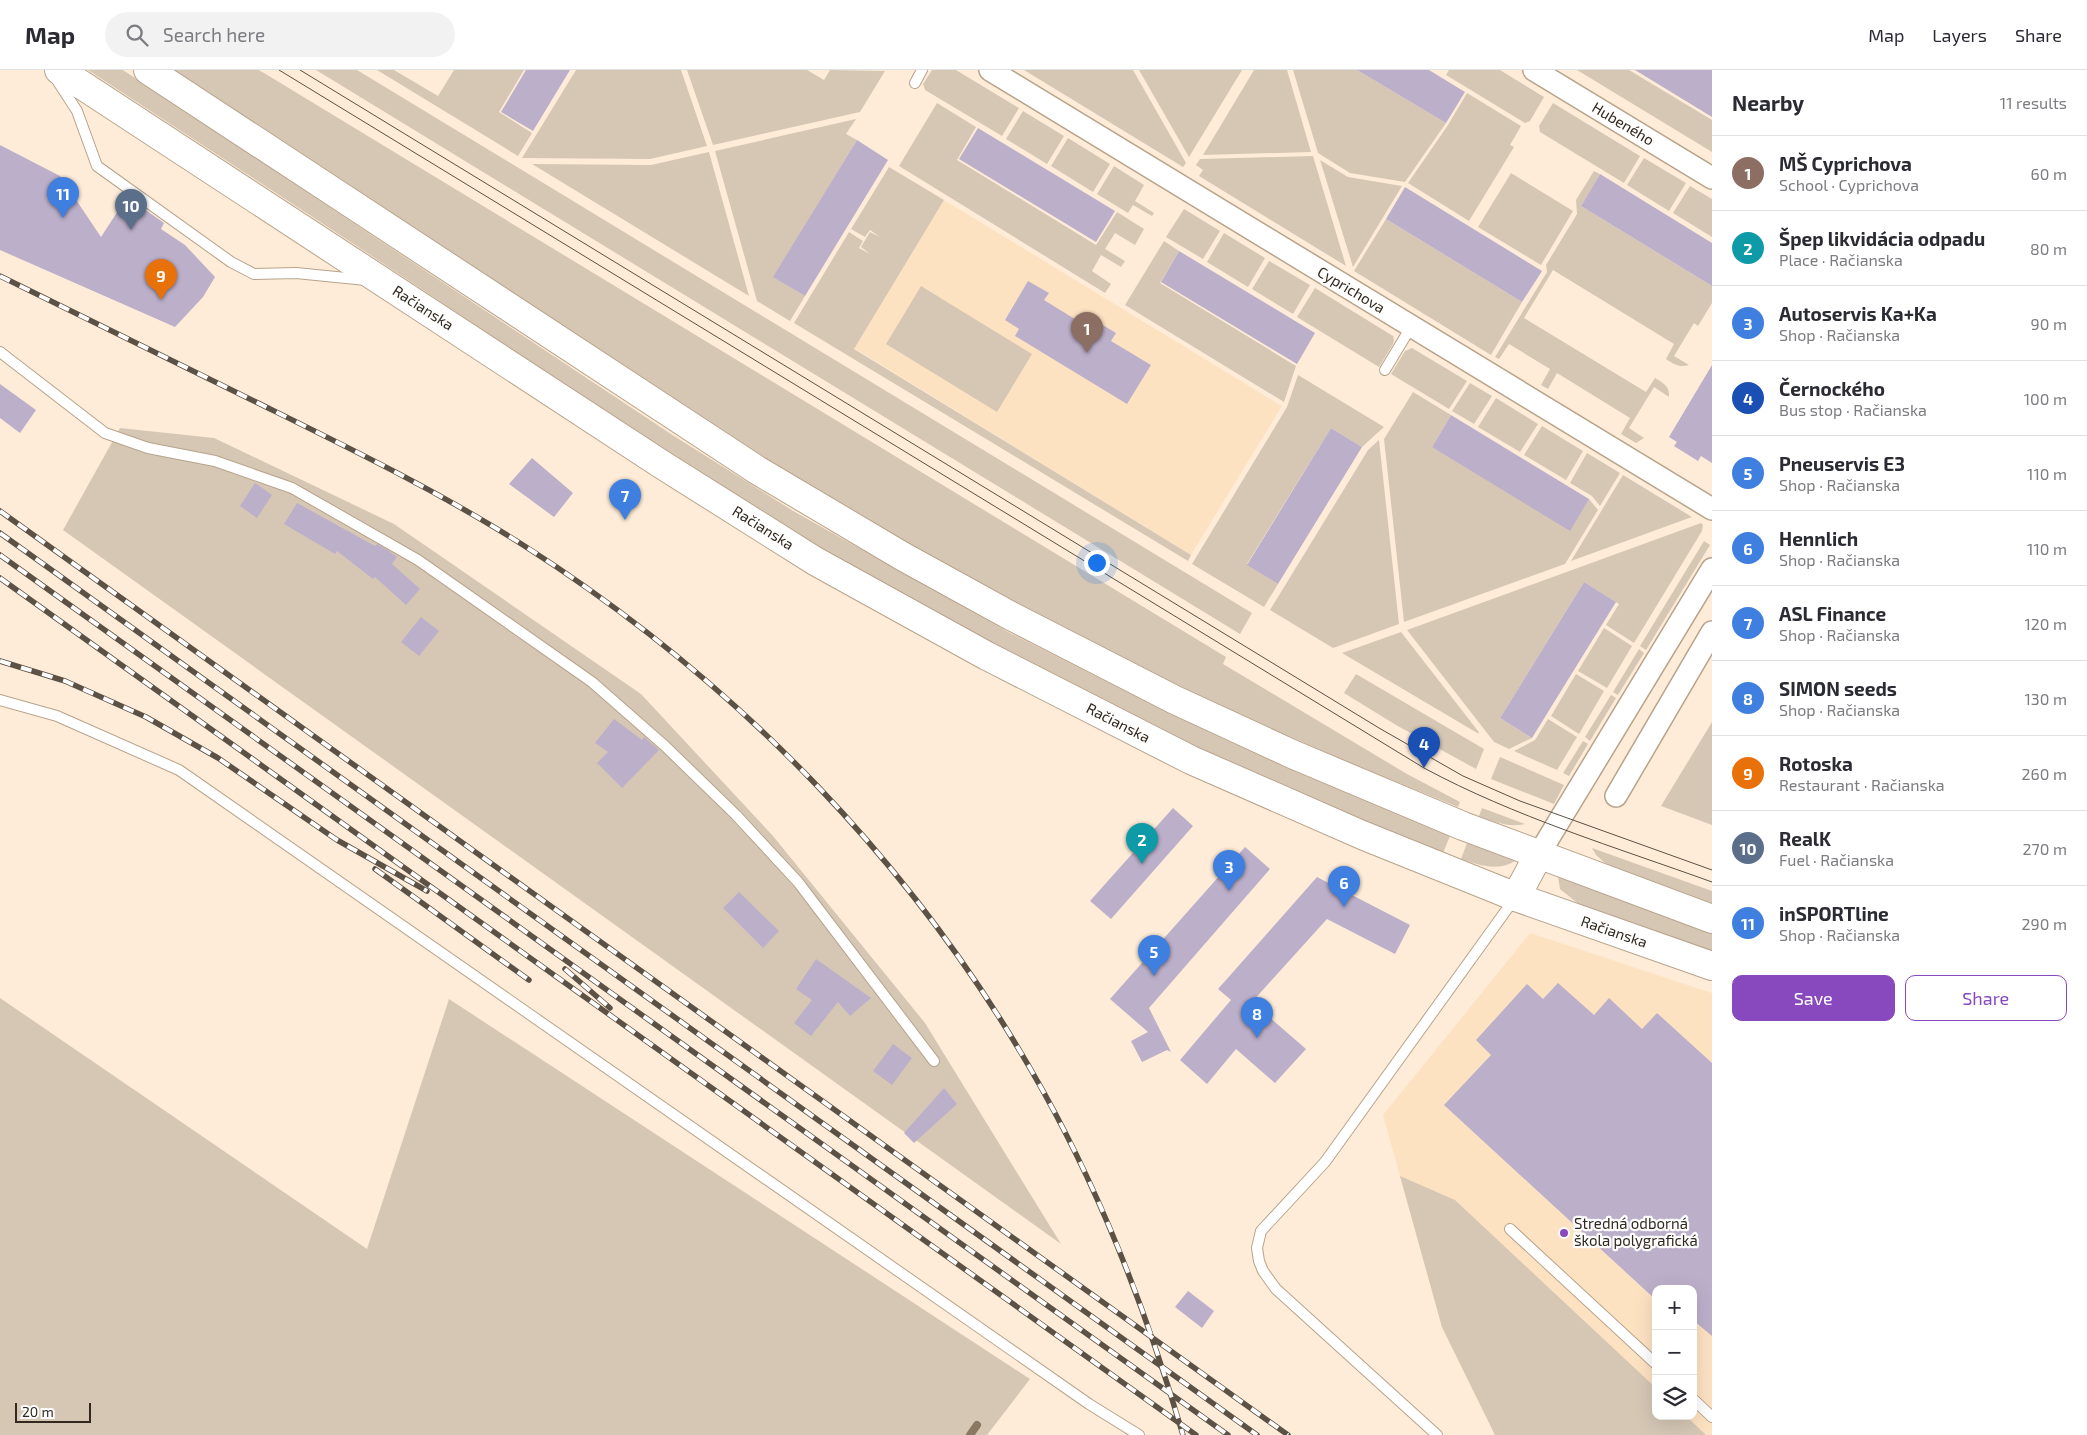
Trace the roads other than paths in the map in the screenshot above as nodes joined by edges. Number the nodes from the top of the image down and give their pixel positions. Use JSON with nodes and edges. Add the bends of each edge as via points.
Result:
{"nodes":[{"id":1,"x":50,"y":70,"type":"edge"},
{"id":2,"x":59,"y":70,"type":"edge"},
{"id":3,"x":148,"y":70,"type":"edge"},
{"id":4,"x":922,"y":70,"type":"edge"},
{"id":5,"x":990,"y":70,"type":"edge"},
{"id":6,"x":1534,"y":70,"type":"edge"},
{"id":7,"x":914,"y":83,"type":"dead end"},
{"id":8,"x":1712,"y":178,"type":"edge"},
{"id":9,"x":383,"y":282,"type":"junction"},
{"id":10,"x":1411,"y":327,"type":"junction"},
{"id":11,"x":0,"y":352,"type":"edge"},
{"id":12,"x":1385,"y":370,"type":"dead end"},
{"id":13,"x":1712,"y":509,"type":"edge"},
{"id":14,"x":1712,"y":569,"type":"edge"},
{"id":15,"x":1712,"y":632,"type":"edge"},
{"id":16,"x":0,"y":700,"type":"edge"},
{"id":17,"x":1616,"y":796,"type":"dead end"},
{"id":18,"x":1539,"y":854,"type":"junction"},
{"id":19,"x":1516,"y":897,"type":"junction"},
{"id":20,"x":1712,"y":919,"type":"edge"},
{"id":21,"x":1712,"y":966,"type":"edge"},
{"id":22,"x":934,"y":1061,"type":"dead end"},
{"id":23,"x":1510,"y":1229,"type":"dead end"},
{"id":24,"x":1652,"y":1360,"type":"edge"},
{"id":25,"x":1697,"y":1403,"type":"edge"},
{"id":26,"x":1712,"y":1416,"type":"edge"},
{"id":27,"x":1139,"y":1435,"type":"edge"},
{"id":28,"x":1437,"y":1435,"type":"edge"}],
"edges":[{"from":1,"to":9,"type":"lane","via":[[77,111],[97,166],[231,262],[254,274],[296,273]]},
{"from":2,"to":9,"type":"main road","name":"Račianska"},
{"from":3,"to":18,"type":"main road","via":[[729,452],[902,556],[1020,621],[1208,716],[1463,826]]},
{"from":4,"to":7,"type":"lane"},
{"from":5,"to":10,"type":"street","name":"Cyprichova"},
{"from":6,"to":8,"type":"street","name":"Hubeného"},
{"from":9,"to":19,"type":"main road","name":"Račianska","via":[[653,460],[807,556],[986,656],[1234,780]]},
{"from":10,"to":12,"type":"lane"},
{"from":10,"to":13,"type":"street","name":"Cyprichova"},
{"from":11,"to":22,"type":"lane","via":[[105,433],[148,448],[215,461],[292,488],[418,560],[592,682],[665,746],[736,815],[798,882]]},
{"from":14,"to":18,"type":"street"},
{"from":15,"to":17,"type":"street"},
{"from":16,"to":27,"type":"lane","via":[[57,716],[179,770],[1089,1404]]},
{"from":18,"to":19,"type":"main road"},
{"from":18,"to":20,"type":"main road"},
{"from":19,"to":21,"type":"main road","name":"Račianska"},
{"from":19,"to":28,"type":"lane","via":[[1325,1162],[1266,1225],[1257,1241],[1260,1266],[1276,1289]]},
{"from":23,"to":24,"type":"lane"},
{"from":25,"to":26,"type":"lane"}]}
